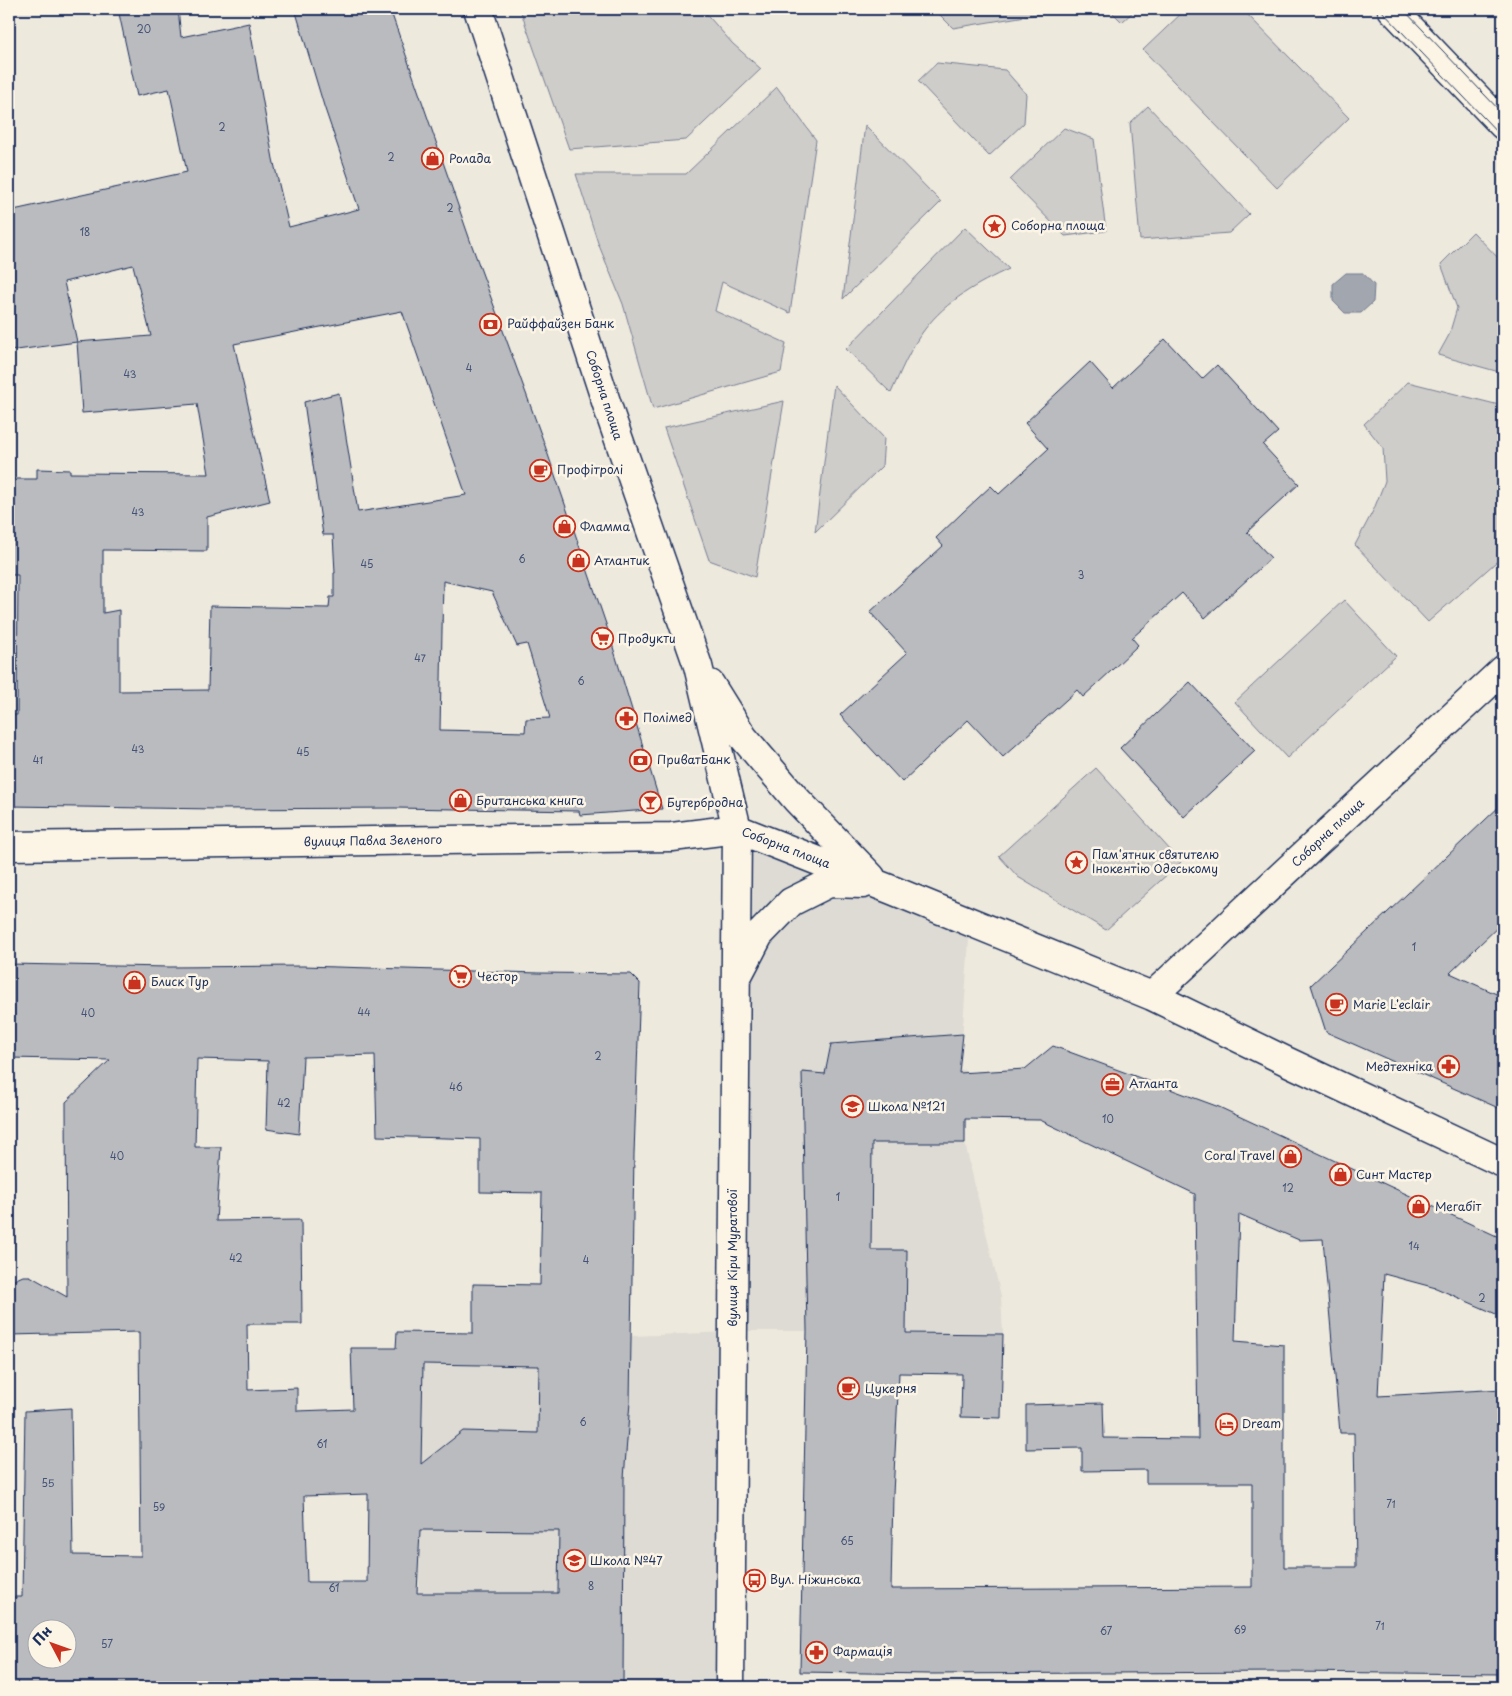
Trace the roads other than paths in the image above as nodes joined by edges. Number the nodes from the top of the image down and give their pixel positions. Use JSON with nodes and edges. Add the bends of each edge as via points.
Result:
{"nodes":[{"id":1,"x":478,"y":9,"type":"edge"},
{"id":2,"x":1392,"y":9,"type":"edge"},
{"id":3,"x":1503,"y":125,"type":"edge"},
{"id":4,"x":698,"y":666,"type":"junction"},
{"id":5,"x":1503,"y":670,"type":"edge"},
{"id":6,"x":737,"y":829,"type":"junction"},
{"id":7,"x":9,"y":846,"type":"edge"},
{"id":8,"x":880,"y":885,"type":"junction"},
{"id":9,"x":736,"y":978,"type":"junction"},
{"id":10,"x":1152,"y":996,"type":"junction"},
{"id":11,"x":1503,"y":1163,"type":"edge"},
{"id":12,"x":730,"y":1687,"type":"edge"}],
"edges":[{"from":1,"to":4,"type":"street","name":"Соборна площа","via":[[610,417]]},
{"from":2,"to":3,"type":"street"},
{"from":4,"to":6,"type":"street","name":"Соборна площа"},
{"from":4,"to":8,"type":"street","name":"Соборна площа","via":[[743,737],[796,800]]},
{"from":5,"to":10,"type":"street","name":"Соборна площа"},
{"from":6,"to":7,"type":"street","name":"вулиця Павла Зеленого","via":[[672,837]]},
{"from":6,"to":8,"type":"street","name":"Соборна площа"},
{"from":6,"to":9,"type":"street","name":"вулиця Кіри Муратової"},
{"from":8,"to":9,"type":"street","via":[[829,883],[792,902],[759,935]]},
{"from":8,"to":10,"type":"street","name":"Соборна площа"},
{"from":9,"to":12,"type":"street","name":"вулиця Кіри Муратової"},
{"from":10,"to":11,"type":"street","name":"Соборна площа"}]}
